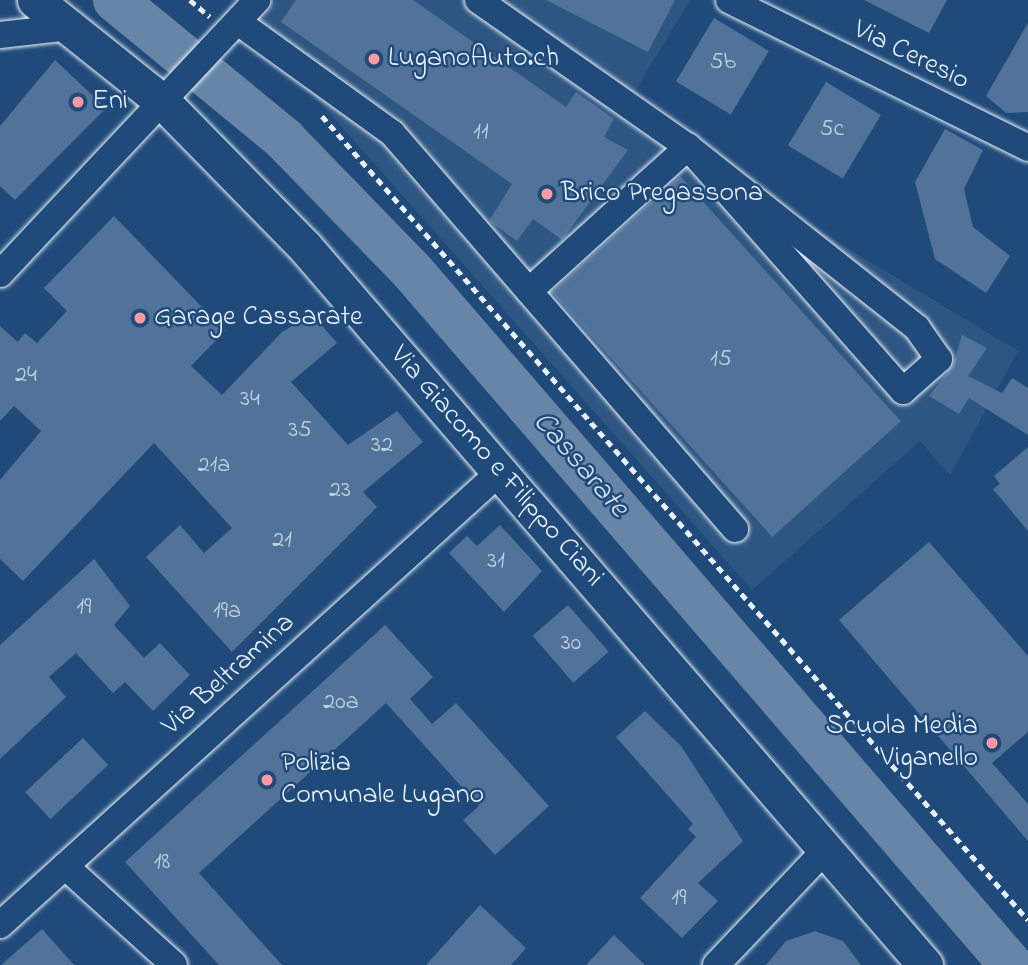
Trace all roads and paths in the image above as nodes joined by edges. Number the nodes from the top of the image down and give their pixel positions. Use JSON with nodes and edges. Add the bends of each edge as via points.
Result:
{"nodes":[{"id":1,"x":35,"y":0,"type":"edge"},
{"id":2,"x":257,"y":0,"type":"edge"},
{"id":3,"x":478,"y":0,"type":"edge"},
{"id":4,"x":729,"y":0,"type":"edge"},
{"id":5,"x":70,"y":27,"type":"junction"},
{"id":6,"x":231,"y":29,"type":"junction"},
{"id":7,"x":0,"y":35,"type":"edge"},
{"id":8,"x":170,"y":94,"type":"junction"},
{"id":9,"x":316,"y":110,"type":"dead end"},
{"id":10,"x":688,"y":147,"type":"junction"},
{"id":11,"x":1028,"y":148,"type":"edge"},
{"id":12,"x":0,"y":274,"type":"edge"},
{"id":13,"x":529,"y":291,"type":"junction"},
{"id":14,"x":501,"y":471,"type":"junction"},
{"id":15,"x":736,"y":529,"type":"dead end"},
{"id":16,"x":825,"y":849,"type":"junction"},
{"id":17,"x":65,"y":866,"type":"junction"},
{"id":18,"x":1028,"y":920,"type":"edge"},
{"id":19,"x":0,"y":925,"type":"edge"},
{"id":20,"x":174,"y":965,"type":"edge"},
{"id":21,"x":716,"y":965,"type":"edge"},
{"id":22,"x":925,"y":965,"type":"edge"}],
"edges":[{"from":1,"to":5,"type":"main road","name":"Via Giacomo e Filippo Ciani"},
{"from":2,"to":6,"type":"street"},
{"from":3,"to":10,"type":"street"},
{"from":4,"to":11,"type":"street","name":"Via Ceresio"},
{"from":5,"to":7,"type":"street"},
{"from":5,"to":8,"type":"main road","name":"Via Giacomo e Filippo Ciani"},
{"from":6,"to":8,"type":"street"},
{"from":6,"to":13,"type":"street","via":[[392,133]]},
{"from":8,"to":12,"type":"street"},
{"from":8,"to":14,"type":"main road","name":"Via Giacomo e Filippo Ciani"},
{"from":9,"to":18,"type":"path"},
{"from":10,"to":10,"type":"street","via":[[903,391],[939,359],[917,328]]},
{"from":10,"to":13,"type":"street"},
{"from":13,"to":15,"type":"street"},
{"from":14,"to":16,"type":"main road","name":"Via Giacomo e Filippo Ciani"},
{"from":14,"to":17,"type":"street","name":"Via Beltramina"},
{"from":16,"to":21,"type":"street"},
{"from":16,"to":22,"type":"main road","name":"Via Giacomo e Filippo Ciani"},
{"from":17,"to":19,"type":"street","name":"Via Beltramina"},
{"from":17,"to":20,"type":"street"}]}
